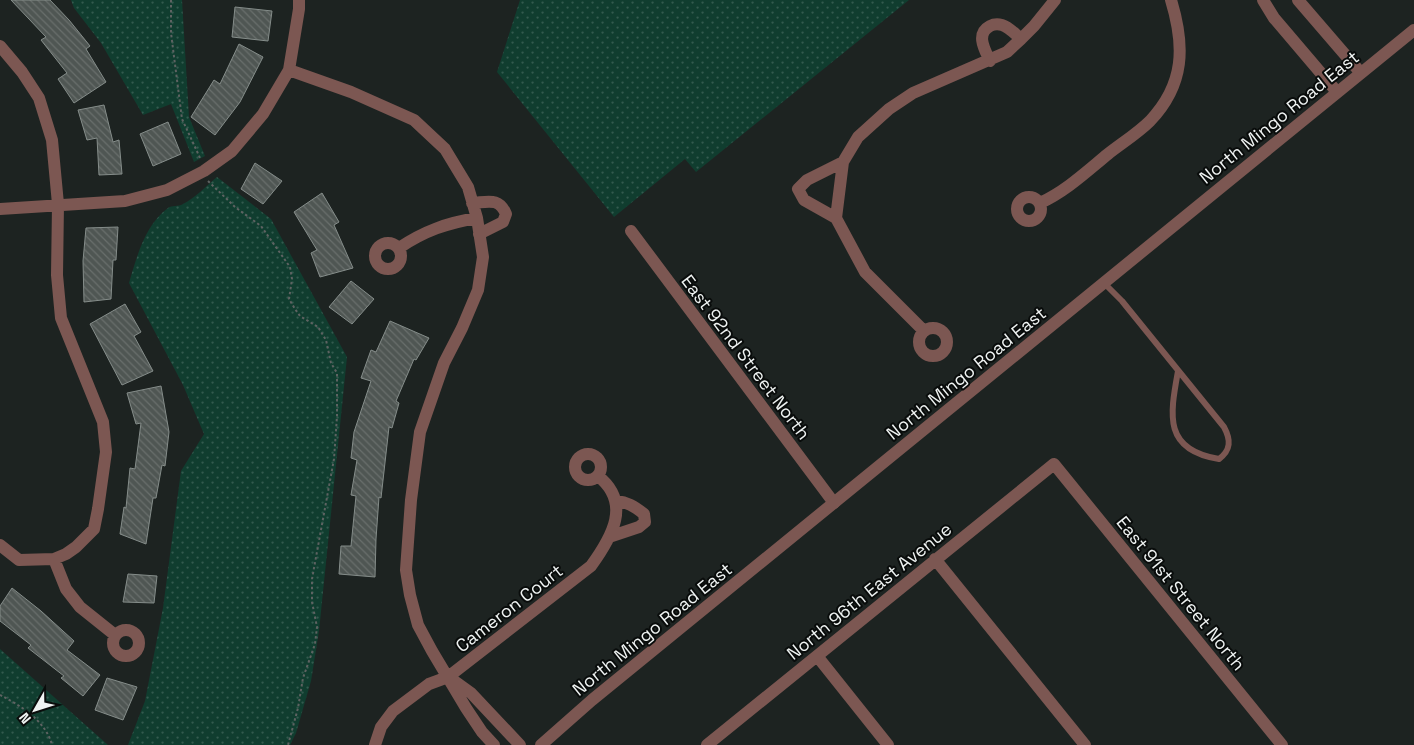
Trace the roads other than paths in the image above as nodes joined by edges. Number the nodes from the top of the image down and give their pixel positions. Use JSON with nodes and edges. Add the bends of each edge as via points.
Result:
{"nodes":[{"id":1,"x":299,"y":0,"type":"edge"},
{"id":2,"x":1055,"y":0,"type":"edge"},
{"id":3,"x":1171,"y":0,"type":"edge"},
{"id":4,"x":1263,"y":0,"type":"edge"},
{"id":5,"x":1298,"y":0,"type":"edge"},
{"id":6,"x":1414,"y":30,"type":"edge"},
{"id":7,"x":1021,"y":39,"type":"junction"},
{"id":8,"x":0,"y":46,"type":"edge"},
{"id":9,"x":990,"y":61,"type":"junction"},
{"id":10,"x":288,"y":70,"type":"junction"},
{"id":11,"x":1360,"y":72,"type":"junction"},
{"id":12,"x":1337,"y":92,"type":"junction"},
{"id":13,"x":843,"y":162,"type":"junction"},
{"id":14,"x":472,"y":203,"type":"junction"},
{"id":15,"x":1040,"y":203,"type":"dead end"},
{"id":16,"x":58,"y":204,"type":"junction"},
{"id":17,"x":0,"y":209,"type":"edge"},
{"id":18,"x":477,"y":218,"type":"junction"},
{"id":19,"x":836,"y":218,"type":"junction"},
{"id":20,"x":630,"y":231,"type":"dead end"},
{"id":21,"x":479,"y":234,"type":"junction"},
{"id":22,"x":399,"y":248,"type":"dead end"},
{"id":23,"x":1104,"y":283,"type":"junction"},
{"id":24,"x":924,"y":331,"type":"dead end"},
{"id":25,"x":1178,"y":371,"type":"junction"},
{"id":26,"x":1054,"y":464,"type":"joint"},
{"id":27,"x":598,"y":476,"type":"dead end"},
{"id":28,"x":616,"y":501,"type":"junction"},
{"id":29,"x":834,"y":503,"type":"junction"},
{"id":30,"x":609,"y":537,"type":"junction"},
{"id":31,"x":0,"y":545,"type":"edge"},
{"id":32,"x":54,"y":559,"type":"junction"},
{"id":33,"x":935,"y":559,"type":"junction"},
{"id":34,"x":115,"y":635,"type":"dead end"},
{"id":35,"x":816,"y":656,"type":"junction"},
{"id":36,"x":448,"y":677,"type":"junction"},
{"id":37,"x":375,"y":745,"type":"edge"},
{"id":38,"x":494,"y":745,"type":"edge"},
{"id":39,"x":520,"y":745,"type":"edge"},
{"id":40,"x":541,"y":745,"type":"edge"},
{"id":41,"x":707,"y":745,"type":"edge"},
{"id":42,"x":888,"y":745,"type":"edge"},
{"id":43,"x":1085,"y":745,"type":"edge"},
{"id":44,"x":1282,"y":745,"type":"edge"}],
"edges":[{"from":1,"to":10,"type":"street"},
{"from":2,"to":7,"type":"street"},
{"from":3,"to":15,"type":"street","via":[[1181,47],[1178,72],[1162,106],[1149,122],[1059,194]]},
{"from":4,"to":12,"type":"street","via":[[1274,18]]},
{"from":5,"to":11,"type":"street"},
{"from":6,"to":11,"type":"street","name":"North Mingo Road East"},
{"from":7,"to":9,"type":"street"},
{"from":7,"to":9,"type":"street","via":[[1002,25],[988,27],[982,40]]},
{"from":8,"to":16,"type":"street","via":[[39,98],[52,140]]},
{"from":9,"to":13,"type":"street","via":[[920,90],[889,109],[858,136]]},
{"from":10,"to":14,"type":"street","via":[[351,92],[414,120],[445,149],[468,187]]},
{"from":10,"to":16,"type":"street","via":[[263,114],[232,151],[204,171],[167,190],[125,201]]},
{"from":11,"to":12,"type":"street","name":"North Mingo Road East"},
{"from":12,"to":23,"type":"street","name":"North Mingo Road East"},
{"from":13,"to":19,"type":"street"},
{"from":13,"to":19,"type":"street","via":[[807,180],[798,189],[804,200]]},
{"from":14,"to":18,"type":"street"},
{"from":14,"to":21,"type":"street","via":[[495,202],[503,206],[506,214],[503,222]]},
{"from":16,"to":17,"type":"street"},
{"from":16,"to":32,"type":"street","via":[[57,275],[61,318],[103,422],[106,452],[94,529],[76,547]]},
{"from":18,"to":21,"type":"street"},
{"from":18,"to":22,"type":"street","via":[[449,223]]},
{"from":19,"to":24,"type":"street","via":[[865,272]]},
{"from":20,"to":29,"type":"street","name":"East 92nd Street North"},
{"from":21,"to":36,"type":"street","via":[[483,257],[478,290],[444,363],[420,432],[406,570],[418,625]]},
{"from":23,"to":25,"type":"lane"},
{"from":23,"to":29,"type":"street","name":"North Mingo Road East"},
{"from":25,"to":25,"type":"lane","via":[[1229,437],[1230,445],[1219,459],[1188,448],[1176,434],[1171,419]]},
{"from":26,"to":33,"type":"street","name":"North 96th East Avenue"},
{"from":26,"to":44,"type":"street","name":"East 91st Street North"},
{"from":27,"to":28,"type":"street","via":[[612,490]]},
{"from":28,"to":30,"type":"street","name":"Cameron Court","via":[[616,518]]},
{"from":28,"to":30,"type":"street","via":[[627,502],[644,514],[644,522],[639,527]]},
{"from":29,"to":40,"type":"street","name":"North Mingo Road East"},
{"from":30,"to":36,"type":"street","name":"Cameron Court","via":[[591,566]]},
{"from":31,"to":32,"type":"street","via":[[19,560]]},
{"from":32,"to":34,"type":"street","via":[[66,589],[80,607]]},
{"from":33,"to":35,"type":"street","name":"North 96th East Avenue"},
{"from":33,"to":43,"type":"street"},
{"from":35,"to":41,"type":"street","name":"North 96th East Avenue"},
{"from":35,"to":42,"type":"street"},
{"from":36,"to":37,"type":"street","name":"Cameron Court","via":[[429,684],[393,711],[381,727]]},
{"from":36,"to":38,"type":"street","via":[[482,732]]},
{"from":36,"to":39,"type":"street","via":[[471,692]]}]}
